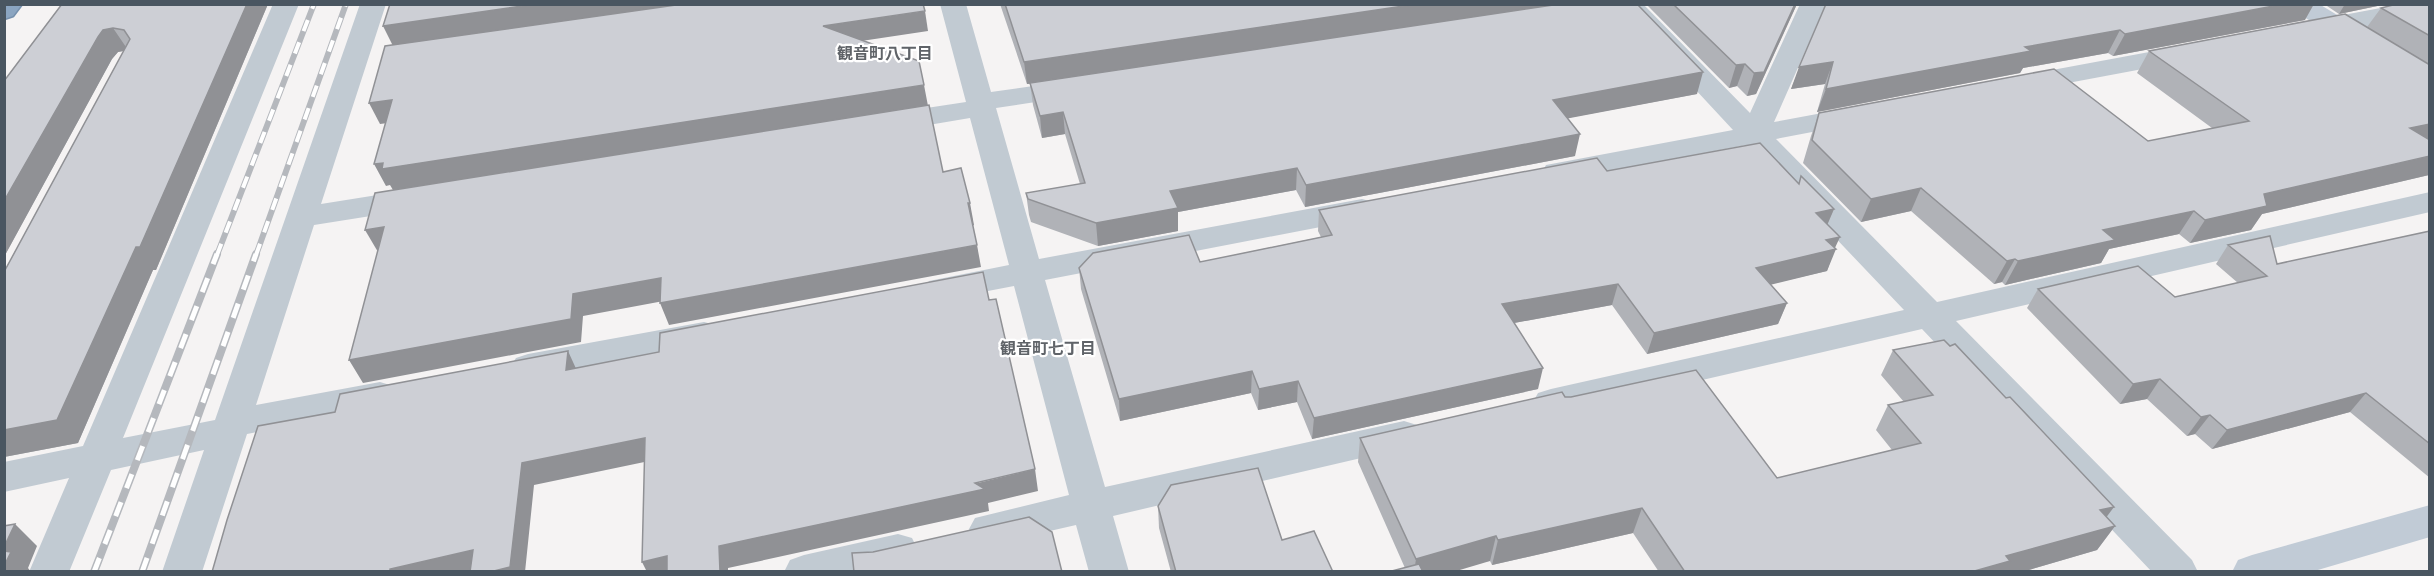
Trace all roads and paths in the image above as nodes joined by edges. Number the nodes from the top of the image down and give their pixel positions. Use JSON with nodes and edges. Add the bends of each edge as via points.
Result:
{"nodes":[{"id":1,"x":10,"y":4,"type":"edge"},
{"id":2,"x":286,"y":4,"type":"edge"},
{"id":3,"x":373,"y":4,"type":"edge"},
{"id":4,"x":953,"y":4,"type":"edge"},
{"id":5,"x":1813,"y":4,"type":"edge"},
{"id":6,"x":2300,"y":4,"type":"edge"},
{"id":7,"x":1620,"y":6,"type":"edge"},
{"id":8,"x":2430,"y":7,"type":"edge"},
{"id":9,"x":4,"y":11,"type":"edge"},
{"id":10,"x":2334,"y":25,"type":"junction"},
{"id":11,"x":2288,"y":34,"type":"edge"},
{"id":12,"x":2206,"y":49,"type":"edge"},
{"id":13,"x":2430,"y":82,"type":"edge"},
{"id":14,"x":1098,"y":85,"type":"edge"},
{"id":15,"x":1998,"y":88,"type":"edge"},
{"id":16,"x":981,"y":105,"type":"junction"},
{"id":17,"x":1882,"y":110,"type":"edge"},
{"id":18,"x":864,"y":127,"type":"edge"},
{"id":19,"x":1754,"y":135,"type":"junction"},
{"id":20,"x":1531,"y":177,"type":"edge"},
{"id":21,"x":442,"y":195,"type":"edge"},
{"id":22,"x":2430,"y":202,"type":"edge"},
{"id":23,"x":1390,"y":204,"type":"edge"},
{"id":24,"x":301,"y":217,"type":"junction"},
{"id":25,"x":1026,"y":273,"type":"junction"},
{"id":26,"x":909,"y":295,"type":"edge"},
{"id":27,"x":1930,"y":316,"type":"junction"},
{"id":28,"x":734,"y":328,"type":"edge"},
{"id":29,"x":500,"y":372,"type":"edge"},
{"id":30,"x":407,"y":390,"type":"edge"},
{"id":31,"x":1522,"y":408,"type":"edge"},
{"id":32,"x":230,"y":427,"type":"junction"},
{"id":33,"x":1440,"y":427,"type":"edge"},
{"id":34,"x":94,"y":460,"type":"junction"},
{"id":35,"x":4,"y":477,"type":"edge"},
{"id":36,"x":1091,"y":506,"type":"junction"},
{"id":37,"x":2430,"y":521,"type":"edge"},
{"id":38,"x":49,"y":572,"type":"edge"},
{"id":39,"x":182,"y":572,"type":"edge"},
{"id":40,"x":804,"y":572,"type":"edge"},
{"id":41,"x":1108,"y":572,"type":"edge"},
{"id":42,"x":2178,"y":572,"type":"edge"},
{"id":43,"x":2252,"y":572,"type":"edge"}],
"edges":[{"from":1,"to":9,"type":"highway"},
{"from":2,"to":34,"type":"street"},
{"from":3,"to":24,"type":"street","via":[[366,61]]},
{"from":4,"to":16,"type":"street"},
{"from":5,"to":19,"type":"street"},
{"from":6,"to":10,"type":"street"},
{"from":7,"to":19,"type":"street"},
{"from":8,"to":10,"type":"street"},
{"from":10,"to":11,"type":"street"},
{"from":10,"to":13,"type":"street"},
{"from":12,"to":15,"type":"street"},
{"from":14,"to":16,"type":"street"},
{"from":16,"to":18,"type":"street"},
{"from":16,"to":25,"type":"street"},
{"from":17,"to":19,"type":"street"},
{"from":19,"to":20,"type":"street"},
{"from":19,"to":27,"type":"street"},
{"from":21,"to":24,"type":"street"},
{"from":22,"to":27,"type":"street"},
{"from":23,"to":25,"type":"street"},
{"from":24,"to":32,"type":"street"},
{"from":25,"to":26,"type":"street"},
{"from":25,"to":36,"type":"street"},
{"from":27,"to":31,"type":"street"},
{"from":27,"to":42,"type":"street"},
{"from":28,"to":29,"type":"street"},
{"from":30,"to":32,"type":"street"},
{"from":32,"to":34,"type":"street"},
{"from":32,"to":39,"type":"street"},
{"from":33,"to":36,"type":"street"},
{"from":34,"to":35,"type":"street"},
{"from":34,"to":38,"type":"street"},
{"from":36,"to":40,"type":"street"},
{"from":36,"to":41,"type":"street"},
{"from":37,"to":43,"type":"street"}]}
